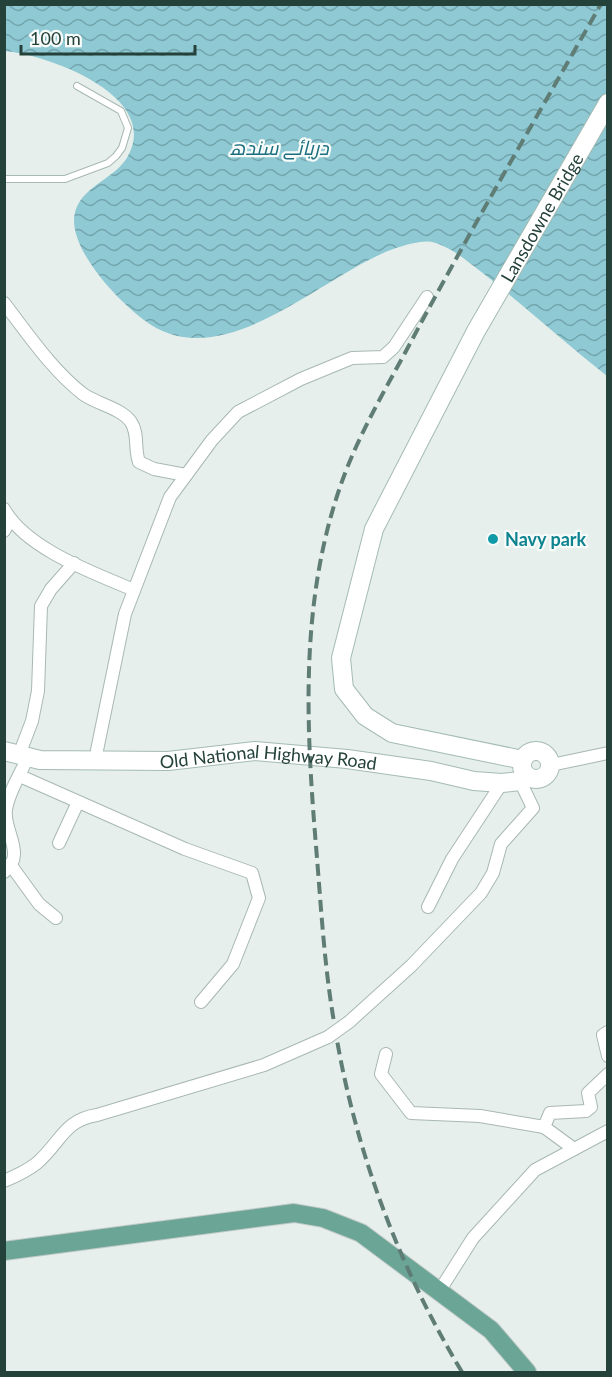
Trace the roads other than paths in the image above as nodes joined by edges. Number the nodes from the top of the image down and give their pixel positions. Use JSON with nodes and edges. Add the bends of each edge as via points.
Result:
{"nodes":[{"id":1,"x":77,"y":86,"type":"dead end"},
{"id":2,"x":608,"y":104,"type":"edge"},
{"id":3,"x":4,"y":179,"type":"edge"},
{"id":4,"x":427,"y":297,"type":"dead end"},
{"id":5,"x":4,"y":303,"type":"edge"},
{"id":6,"x":186,"y":475,"type":"junction"},
{"id":7,"x":6,"y":520,"type":"edge"},
{"id":8,"x":74,"y":563,"type":"junction"},
{"id":9,"x":134,"y":590,"type":"junction"},
{"id":10,"x":608,"y":753,"type":"edge"},
{"id":11,"x":17,"y":754,"type":"edge"},
{"id":12,"x":95,"y":760,"type":"junction"},
{"id":13,"x":551,"y":765,"type":"joint"},
{"id":14,"x":523,"y":772,"type":"junction"},
{"id":15,"x":20,"y":776,"type":"junction"},
{"id":16,"x":502,"y":783,"type":"junction"},
{"id":17,"x":78,"y":802,"type":"junction"},
{"id":18,"x":59,"y":843,"type":"dead end"},
{"id":19,"x":7,"y":868,"type":"edge"},
{"id":20,"x":428,"y":907,"type":"dead end"},
{"id":21,"x":56,"y":918,"type":"dead end"},
{"id":22,"x":201,"y":1002,"type":"dead end"},
{"id":23,"x":608,"y":1032,"type":"edge"},
{"id":24,"x":386,"y":1054,"type":"dead end"},
{"id":25,"x":608,"y":1056,"type":"edge"},
{"id":26,"x":608,"y":1074,"type":"edge"},
{"id":27,"x":544,"y":1127,"type":"junction"},
{"id":28,"x":608,"y":1131,"type":"edge"},
{"id":29,"x":574,"y":1149,"type":"junction"},
{"id":30,"x":4,"y":1181,"type":"edge"},
{"id":31,"x":4,"y":1251,"type":"edge"},
{"id":32,"x":4,"y":1261,"type":"edge"},
{"id":33,"x":440,"y":1290,"type":"junction"},
{"id":34,"x":514,"y":1372,"type":"edge"},
{"id":35,"x":527,"y":1372,"type":"edge"}],
"edges":[{"from":1,"to":3,"type":"lane","via":[[121,111],[128,128],[116,156],[99,167],[65,179]]},
{"from":2,"to":14,"type":"main road","name":"Lansdowne Bridge","via":[[476,331],[374,529],[341,658],[344,689],[364,716],[392,733]]},
{"from":4,"to":6,"type":"street","via":[[388,353],[352,358],[238,412]]},
{"from":5,"to":6,"type":"street","via":[[84,394],[130,420],[139,462]]},
{"from":6,"to":9,"type":"street","via":[[170,497]]},
{"from":7,"to":8,"type":"street"},
{"from":8,"to":9,"type":"street"},
{"from":8,"to":11,"type":"street","via":[[41,606],[38,691],[32,721]]},
{"from":9,"to":12,"type":"street","via":[[125,614]]},
{"from":10,"to":13,"type":"street"},
{"from":11,"to":12,"type":"main road","name":"Old National Highway Road","via":[[40,760]]},
{"from":11,"to":15,"type":"street"},
{"from":12,"to":16,"type":"main road","name":"Old National Highway Road","via":[[168,760],[267,752],[347,759]]},
{"from":13,"to":14,"type":"main road","name":"Old National Highway Road","via":[[545,777],[536,779]]},
{"from":14,"to":16,"type":"main road","name":"Old National Highway Road"},
{"from":14,"to":30,"type":"street","bridge":true,"via":[[533,808],[501,844],[493,873],[481,892],[411,966],[349,1022],[328,1037],[264,1065],[80,1118],[37,1163]]},
{"from":15,"to":17,"type":"street"},
{"from":15,"to":19,"type":"street","via":[[6,809],[6,825],[15,849]]},
{"from":16,"to":20,"type":"street","via":[[452,859]]},
{"from":17,"to":18,"type":"street"},
{"from":17,"to":22,"type":"street","via":[[185,849],[252,873],[259,898],[233,964]]},
{"from":19,"to":21,"type":"street"},
{"from":23,"to":25,"type":"street","via":[[603,1035]]},
{"from":24,"to":27,"type":"street","via":[[381,1074],[411,1113],[480,1116]]},
{"from":26,"to":27,"type":"street","via":[[588,1093],[591,1107],[586,1111],[550,1113]]},
{"from":27,"to":29,"type":"street"},
{"from":28,"to":29,"type":"street"},
{"from":29,"to":33,"type":"street","via":[[536,1170],[473,1238]]},
{"from":31,"to":33,"type":"main road","via":[[294,1213],[323,1218],[361,1233]]},
{"from":32,"to":34,"type":"main road","via":[[294,1223],[320,1227],[357,1241],[435,1298],[484,1337]]},
{"from":33,"to":35,"type":"main road","via":[[491,1330]]}]}
